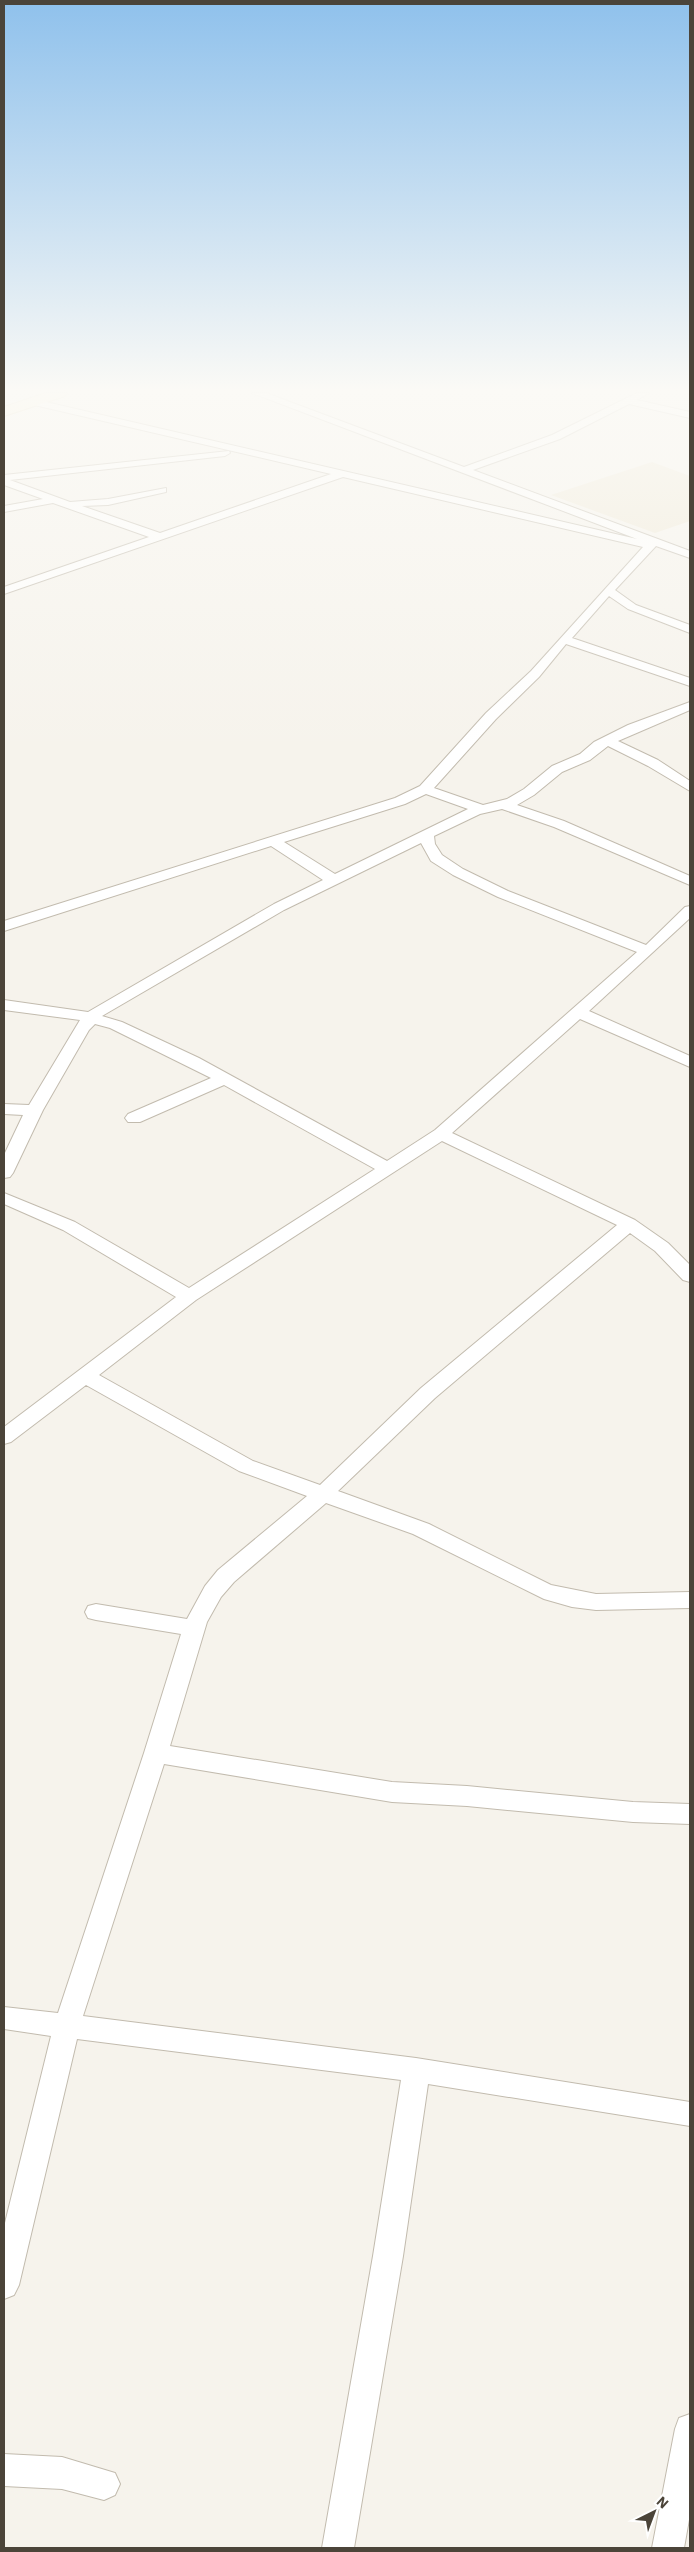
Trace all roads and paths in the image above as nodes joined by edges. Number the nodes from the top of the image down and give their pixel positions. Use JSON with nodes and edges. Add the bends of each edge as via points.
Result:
{"nodes":[{"id":1,"x":87,"y":512,"type":"edge"},
{"id":2,"x":232,"y":512,"type":"edge"},
{"id":3,"x":513,"y":512,"type":"edge"},
{"id":4,"x":572,"y":512,"type":"edge"},
{"id":5,"x":160,"y":537,"type":"junction"},
{"id":6,"x":651,"y":543,"type":"junction"},
{"id":7,"x":690,"y":554,"type":"edge"},
{"id":8,"x":608,"y":590,"type":"junction"},
{"id":9,"x":4,"y":591,"type":"edge"},
{"id":10,"x":690,"y":629,"type":"edge"},
{"id":11,"x":564,"y":639,"type":"junction"},
{"id":12,"x":690,"y":682,"type":"edge"},
{"id":13,"x":690,"y":706,"type":"edge"},
{"id":14,"x":608,"y":741,"type":"junction"},
{"id":15,"x":690,"y":787,"type":"edge"},
{"id":16,"x":425,"y":789,"type":"junction"},
{"id":17,"x":505,"y":805,"type":"junction"},
{"id":18,"x":481,"y":809,"type":"junction"},
{"id":19,"x":427,"y":834,"type":"junction"},
{"id":20,"x":272,"y":841,"type":"junction"},
{"id":21,"x":388,"y":853,"type":"junction"},
{"id":22,"x":436,"y":858,"type":"junction"},
{"id":23,"x":334,"y":880,"type":"junction"},
{"id":24,"x":690,"y":881,"type":"edge"},
{"id":25,"x":690,"y":910,"type":"edge"},
{"id":26,"x":4,"y":926,"type":"edge"},
{"id":27,"x":648,"y":951,"type":"junction"},
{"id":28,"x":4,"y":1005,"type":"edge"},
{"id":29,"x":577,"y":1012,"type":"junction"},
{"id":30,"x":90,"y":1017,"type":"junction"},
{"id":31,"x":690,"y":1062,"type":"edge"},
{"id":32,"x":225,"y":1078,"type":"junction"},
{"id":33,"x":4,"y":1109,"type":"edge"},
{"id":34,"x":34,"y":1110,"type":"junction"},
{"id":35,"x":134,"y":1118,"type":"dead end"},
{"id":36,"x":441,"y":1134,"type":"junction"},
{"id":37,"x":387,"y":1168,"type":"junction"},
{"id":38,"x":4,"y":1172,"type":"edge"},
{"id":39,"x":4,"y":1198,"type":"edge"},
{"id":40,"x":629,"y":1224,"type":"junction"},
{"id":41,"x":690,"y":1276,"type":"edge"},
{"id":42,"x":189,"y":1296,"type":"junction"},
{"id":43,"x":84,"y":1375,"type":"junction"},
{"id":44,"x":4,"y":1437,"type":"edge"},
{"id":45,"x":324,"y":1492,"type":"junction"},
{"id":46,"x":690,"y":1600,"type":"edge"},
{"id":47,"x":96,"y":1612,"type":"dead end"},
{"id":48,"x":193,"y":1628,"type":"junction"},
{"id":49,"x":156,"y":1753,"type":"junction"},
{"id":50,"x":690,"y":1814,"type":"edge"},
{"id":51,"x":4,"y":2018,"type":"edge"},
{"id":52,"x":67,"y":2026,"type":"junction"},
{"id":53,"x":416,"y":2070,"type":"junction"},
{"id":54,"x":690,"y":2114,"type":"edge"},
{"id":55,"x":4,"y":2285,"type":"edge"},
{"id":56,"x":690,"y":2429,"type":"edge"},
{"id":57,"x":4,"y":2470,"type":"edge"},
{"id":58,"x":104,"y":2484,"type":"dead end"},
{"id":59,"x":338,"y":2548,"type":"edge"},
{"id":60,"x":668,"y":2548,"type":"edge"}],
"edges":[{"from":1,"to":5,"type":"street"},
{"from":2,"to":5,"type":"street"},
{"from":3,"to":6,"type":"street"},
{"from":4,"to":6,"type":"street"},
{"from":5,"to":9,"type":"street"},
{"from":6,"to":7,"type":"street"},
{"from":6,"to":8,"type":"street"},
{"from":8,"to":10,"type":"street","via":[[632,607]]},
{"from":8,"to":11,"type":"street"},
{"from":11,"to":12,"type":"street"},
{"from":11,"to":16,"type":"street","via":[[536,674],[491,716]]},
{"from":13,"to":14,"type":"street"},
{"from":14,"to":15,"type":"street","via":[[653,763]]},
{"from":14,"to":17,"type":"street","via":[[557,769],[529,792]]},
{"from":16,"to":18,"type":"street"},
{"from":16,"to":20,"type":"street","via":[[400,801]]},
{"from":17,"to":18,"type":"street"},
{"from":17,"to":24,"type":"street","via":[[559,824]]},
{"from":18,"to":19,"type":"street"},
{"from":19,"to":21,"type":"street"},
{"from":19,"to":22,"type":"street","via":[[428,844]]},
{"from":20,"to":23,"type":"street"},
{"from":20,"to":26,"type":"street"},
{"from":21,"to":22,"type":"street"},
{"from":21,"to":23,"type":"street"},
{"from":22,"to":27,"type":"street","via":[[503,894]]},
{"from":23,"to":30,"type":"street","via":[[155,977]]},
{"from":25,"to":27,"type":"street"},
{"from":27,"to":29,"type":"street"},
{"from":28,"to":30,"type":"street"},
{"from":29,"to":31,"type":"street"},
{"from":29,"to":36,"type":"street"},
{"from":30,"to":32,"type":"street","via":[[142,1036]]},
{"from":30,"to":34,"type":"street"},
{"from":32,"to":35,"type":"street"},
{"from":32,"to":37,"type":"street"},
{"from":33,"to":34,"type":"street"},
{"from":34,"to":38,"type":"street"},
{"from":36,"to":37,"type":"street"},
{"from":36,"to":40,"type":"street"},
{"from":37,"to":42,"type":"street"},
{"from":39,"to":42,"type":"street","via":[[69,1226]]},
{"from":40,"to":41,"type":"street","via":[[659,1242]]},
{"from":40,"to":45,"type":"street","via":[[428,1393]]},
{"from":42,"to":43,"type":"street"},
{"from":43,"to":44,"type":"street"},
{"from":43,"to":45,"type":"street","via":[[246,1466]]},
{"from":45,"to":46,"type":"street","via":[[428,1532],[532,1586],[557,1595],[596,1602]]},
{"from":45,"to":48,"type":"street","via":[[226,1576]]},
{"from":47,"to":48,"type":"street"},
{"from":48,"to":49,"type":"street"},
{"from":49,"to":50,"type":"street","via":[[392,1792]]},
{"from":49,"to":52,"type":"street"},
{"from":51,"to":52,"type":"street"},
{"from":52,"to":53,"type":"street"},
{"from":52,"to":55,"type":"street"},
{"from":53,"to":54,"type":"street"},
{"from":53,"to":59,"type":"street"},
{"from":56,"to":60,"type":"street"},
{"from":57,"to":58,"type":"street","via":[[62,2473]]}]}
